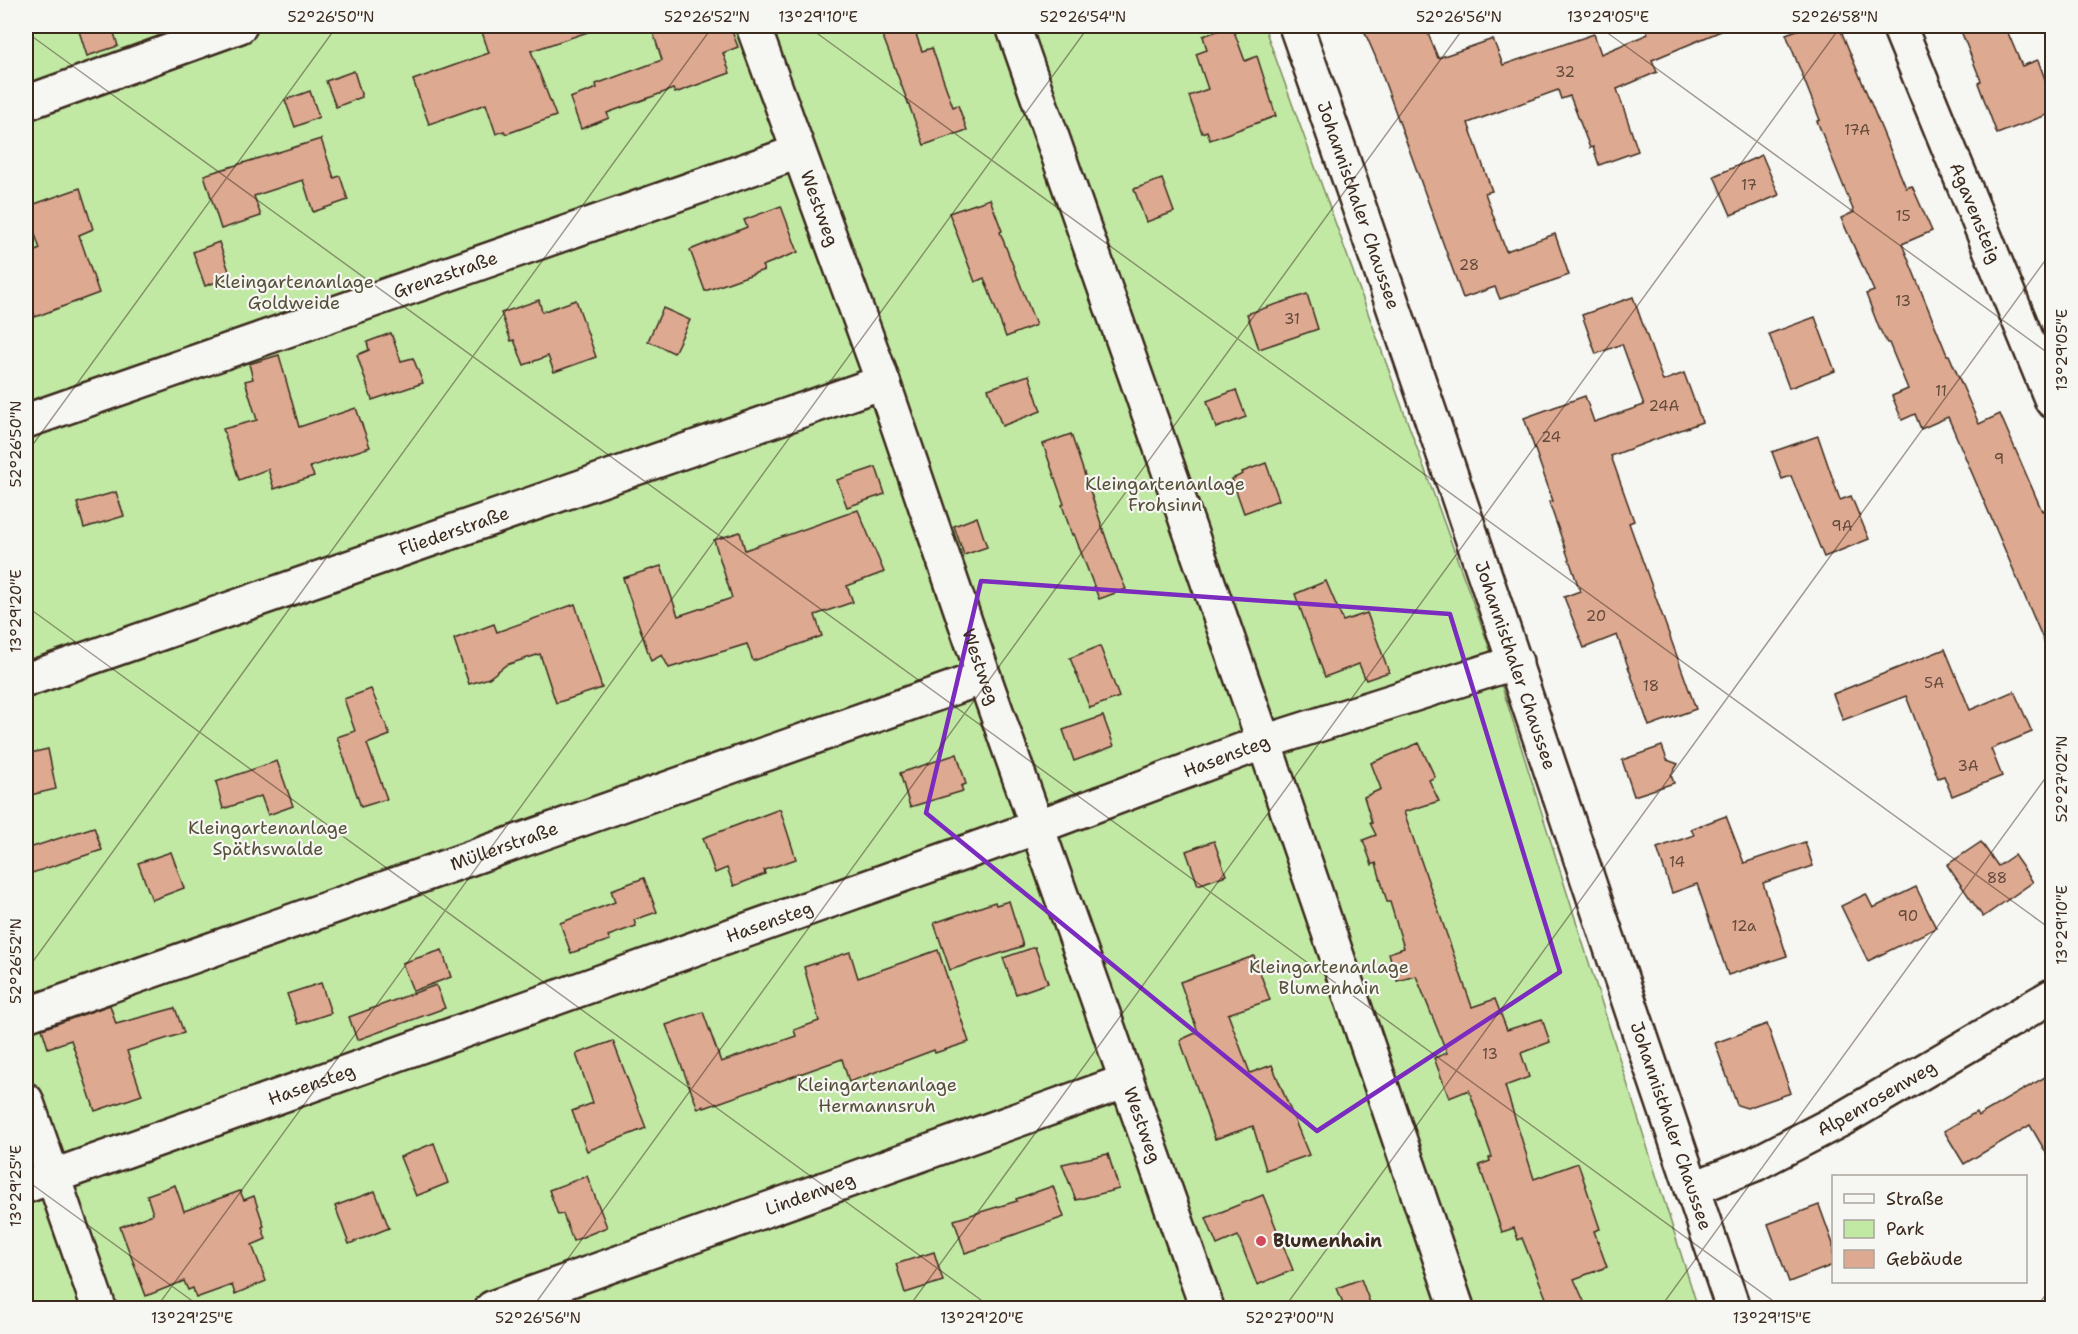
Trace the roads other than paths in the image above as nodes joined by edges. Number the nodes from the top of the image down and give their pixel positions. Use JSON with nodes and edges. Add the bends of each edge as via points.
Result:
{"nodes":[{"id":1,"x":240,"y":26,"type":"edge"},
{"id":2,"x":753,"y":26,"type":"edge"},
{"id":3,"x":1013,"y":26,"type":"edge"},
{"id":4,"x":1296,"y":26,"type":"edge"},
{"id":5,"x":1899,"y":26,"type":"edge"},
{"id":6,"x":26,"y":103,"type":"edge"},
{"id":7,"x":798,"y":152,"type":"junction"},
{"id":8,"x":883,"y":381,"type":"junction"},
{"id":9,"x":2052,"y":401,"type":"edge"},
{"id":10,"x":26,"y":421,"type":"edge"},
{"id":11,"x":1515,"y":662,"type":"junction"},
{"id":12,"x":984,"y":676,"type":"junction"},
{"id":13,"x":26,"y":680,"type":"edge"},
{"id":14,"x":1264,"y":742,"type":"junction"},
{"id":15,"x":1037,"y":826,"type":"junction"},
{"id":16,"x":2052,"y":996,"type":"edge"},
{"id":17,"x":26,"y":1015,"type":"edge"},
{"id":18,"x":1126,"y":1081,"type":"junction"},
{"id":19,"x":26,"y":1100,"type":"edge"},
{"id":20,"x":39,"y":1181,"type":"edge"},
{"id":21,"x":1692,"y":1189,"type":"junction"},
{"id":22,"x":99,"y":1308,"type":"edge"},
{"id":23,"x":492,"y":1308,"type":"edge"},
{"id":24,"x":1207,"y":1308,"type":"edge"},
{"id":25,"x":1457,"y":1308,"type":"edge"},
{"id":26,"x":1733,"y":1308,"type":"edge"}],
"edges":[{"from":1,"to":6,"type":"street"},
{"from":2,"to":7,"type":"street","name":"Westweg"},
{"from":3,"to":14,"type":"street"},
{"from":4,"to":11,"type":"street","name":"Johannisthaler Chaussee"},
{"from":5,"to":9,"type":"street","name":"Agavensteig"},
{"from":7,"to":8,"type":"street","name":"Westweg"},
{"from":7,"to":10,"type":"street","name":"Grenzstraße"},
{"from":8,"to":12,"type":"street","name":"Westweg"},
{"from":8,"to":13,"type":"street","name":"Fliederstraße"},
{"from":11,"to":14,"type":"street","name":"Hasensteg"},
{"from":11,"to":21,"type":"street","name":"Johannisthaler Chaussee"},
{"from":12,"to":15,"type":"street","name":"Westweg"},
{"from":12,"to":17,"type":"street","name":"Müllerstraße"},
{"from":14,"to":15,"type":"street","name":"Hasensteg"},
{"from":14,"to":25,"type":"street"},
{"from":15,"to":18,"type":"street","name":"Westweg"},
{"from":15,"to":20,"type":"street","name":"Hasensteg"},
{"from":16,"to":21,"type":"street","name":"Alpenrosenweg","via":[[1842,1119],[1755,1164]]},
{"from":18,"to":23,"type":"street","name":"Lindenweg"},
{"from":18,"to":24,"type":"street","name":"Westweg"},
{"from":19,"to":20,"type":"street"},
{"from":20,"to":22,"type":"street"},
{"from":21,"to":26,"type":"street","name":"Johannisthaler Chaussee"}]}
